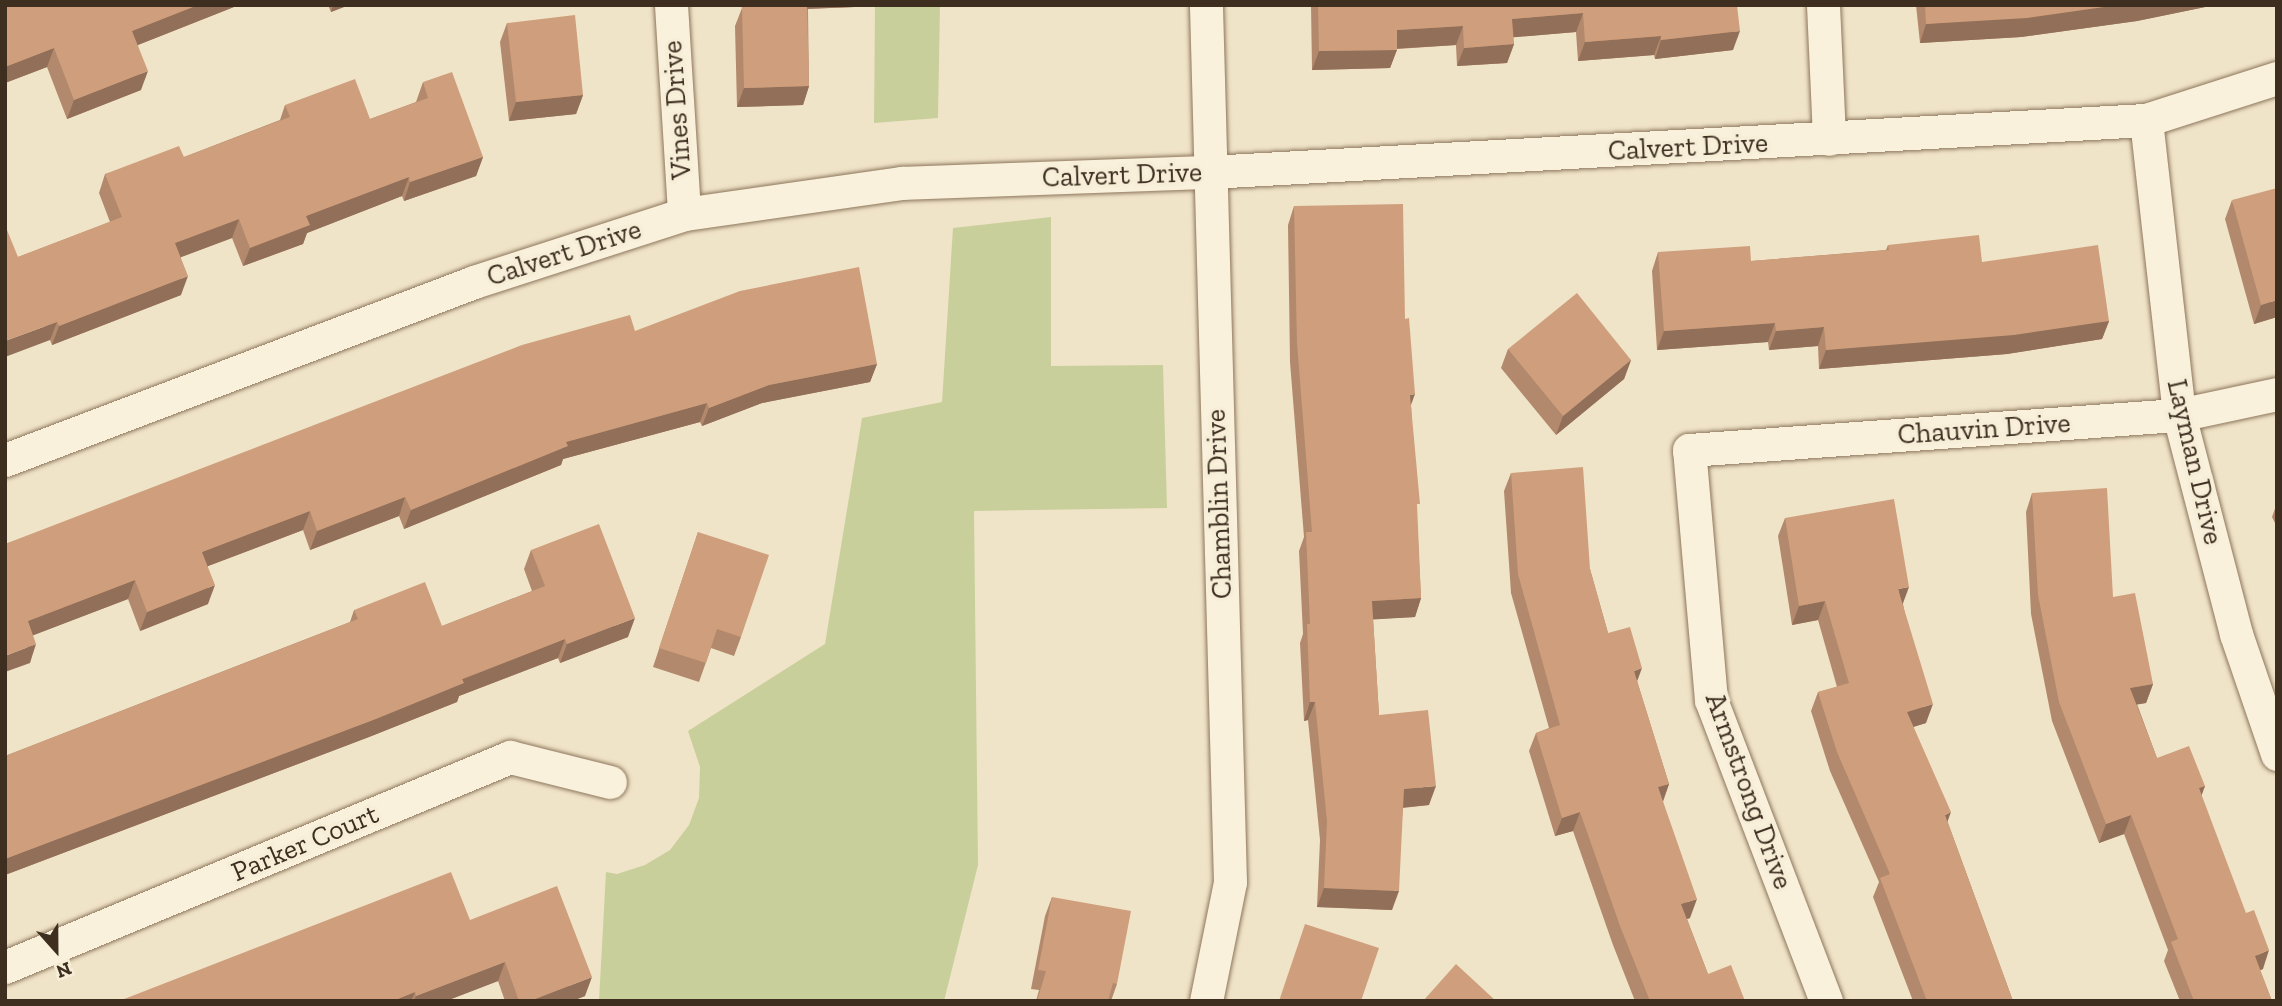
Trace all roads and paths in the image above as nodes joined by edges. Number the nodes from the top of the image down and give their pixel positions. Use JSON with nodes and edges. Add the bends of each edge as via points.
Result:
{"nodes":[{"id":1,"x":671,"y":5,"type":"edge"},
{"id":2,"x":1206,"y":5,"type":"edge"},
{"id":3,"x":1823,"y":5,"type":"edge"},
{"id":4,"x":2277,"y":78,"type":"edge"},
{"id":5,"x":2146,"y":120,"type":"junction"},
{"id":6,"x":1829,"y":139,"type":"junction"},
{"id":7,"x":1209,"y":172,"type":"junction"},
{"id":8,"x":684,"y":214,"type":"junction"},
{"id":9,"x":2277,"y":394,"type":"edge"},
{"id":10,"x":2179,"y":415,"type":"junction"},
{"id":11,"x":1689,"y":450,"type":"joint"},
{"id":12,"x":5,"y":460,"type":"edge"},
{"id":13,"x":2277,"y":754,"type":"edge"},
{"id":14,"x":610,"y":782,"type":"dead end"},
{"id":15,"x":5,"y":967,"type":"edge"},
{"id":16,"x":1206,"y":1001,"type":"edge"},
{"id":17,"x":1826,"y":1001,"type":"edge"}],
"edges":[{"from":1,"to":8,"type":"street","name":"Vines Drive"},
{"from":2,"to":7,"type":"street","name":"Chamblin Drive"},
{"from":3,"to":6,"type":"street"},
{"from":4,"to":5,"type":"street","name":"Calvert Drive"},
{"from":5,"to":6,"type":"street","name":"Calvert Drive"},
{"from":5,"to":10,"type":"street","name":"Layman Drive"},
{"from":6,"to":7,"type":"street","name":"Calvert Drive"},
{"from":7,"to":8,"type":"street","name":"Calvert Drive","via":[[902,183]]},
{"from":7,"to":16,"type":"street","name":"Chamblin Drive","via":[[1230,882]]},
{"from":8,"to":12,"type":"street","name":"Calvert Drive","via":[[474,282]]},
{"from":9,"to":10,"type":"street","name":"Chauvin Drive"},
{"from":10,"to":11,"type":"street","name":"Chauvin Drive"},
{"from":10,"to":13,"type":"street","name":"Layman Drive","via":[[2236,634]]},
{"from":11,"to":17,"type":"street","name":"Armstrong Drive","via":[[1711,700]]},
{"from":14,"to":15,"type":"street","name":"Parker Court","via":[[510,757]]}]}
